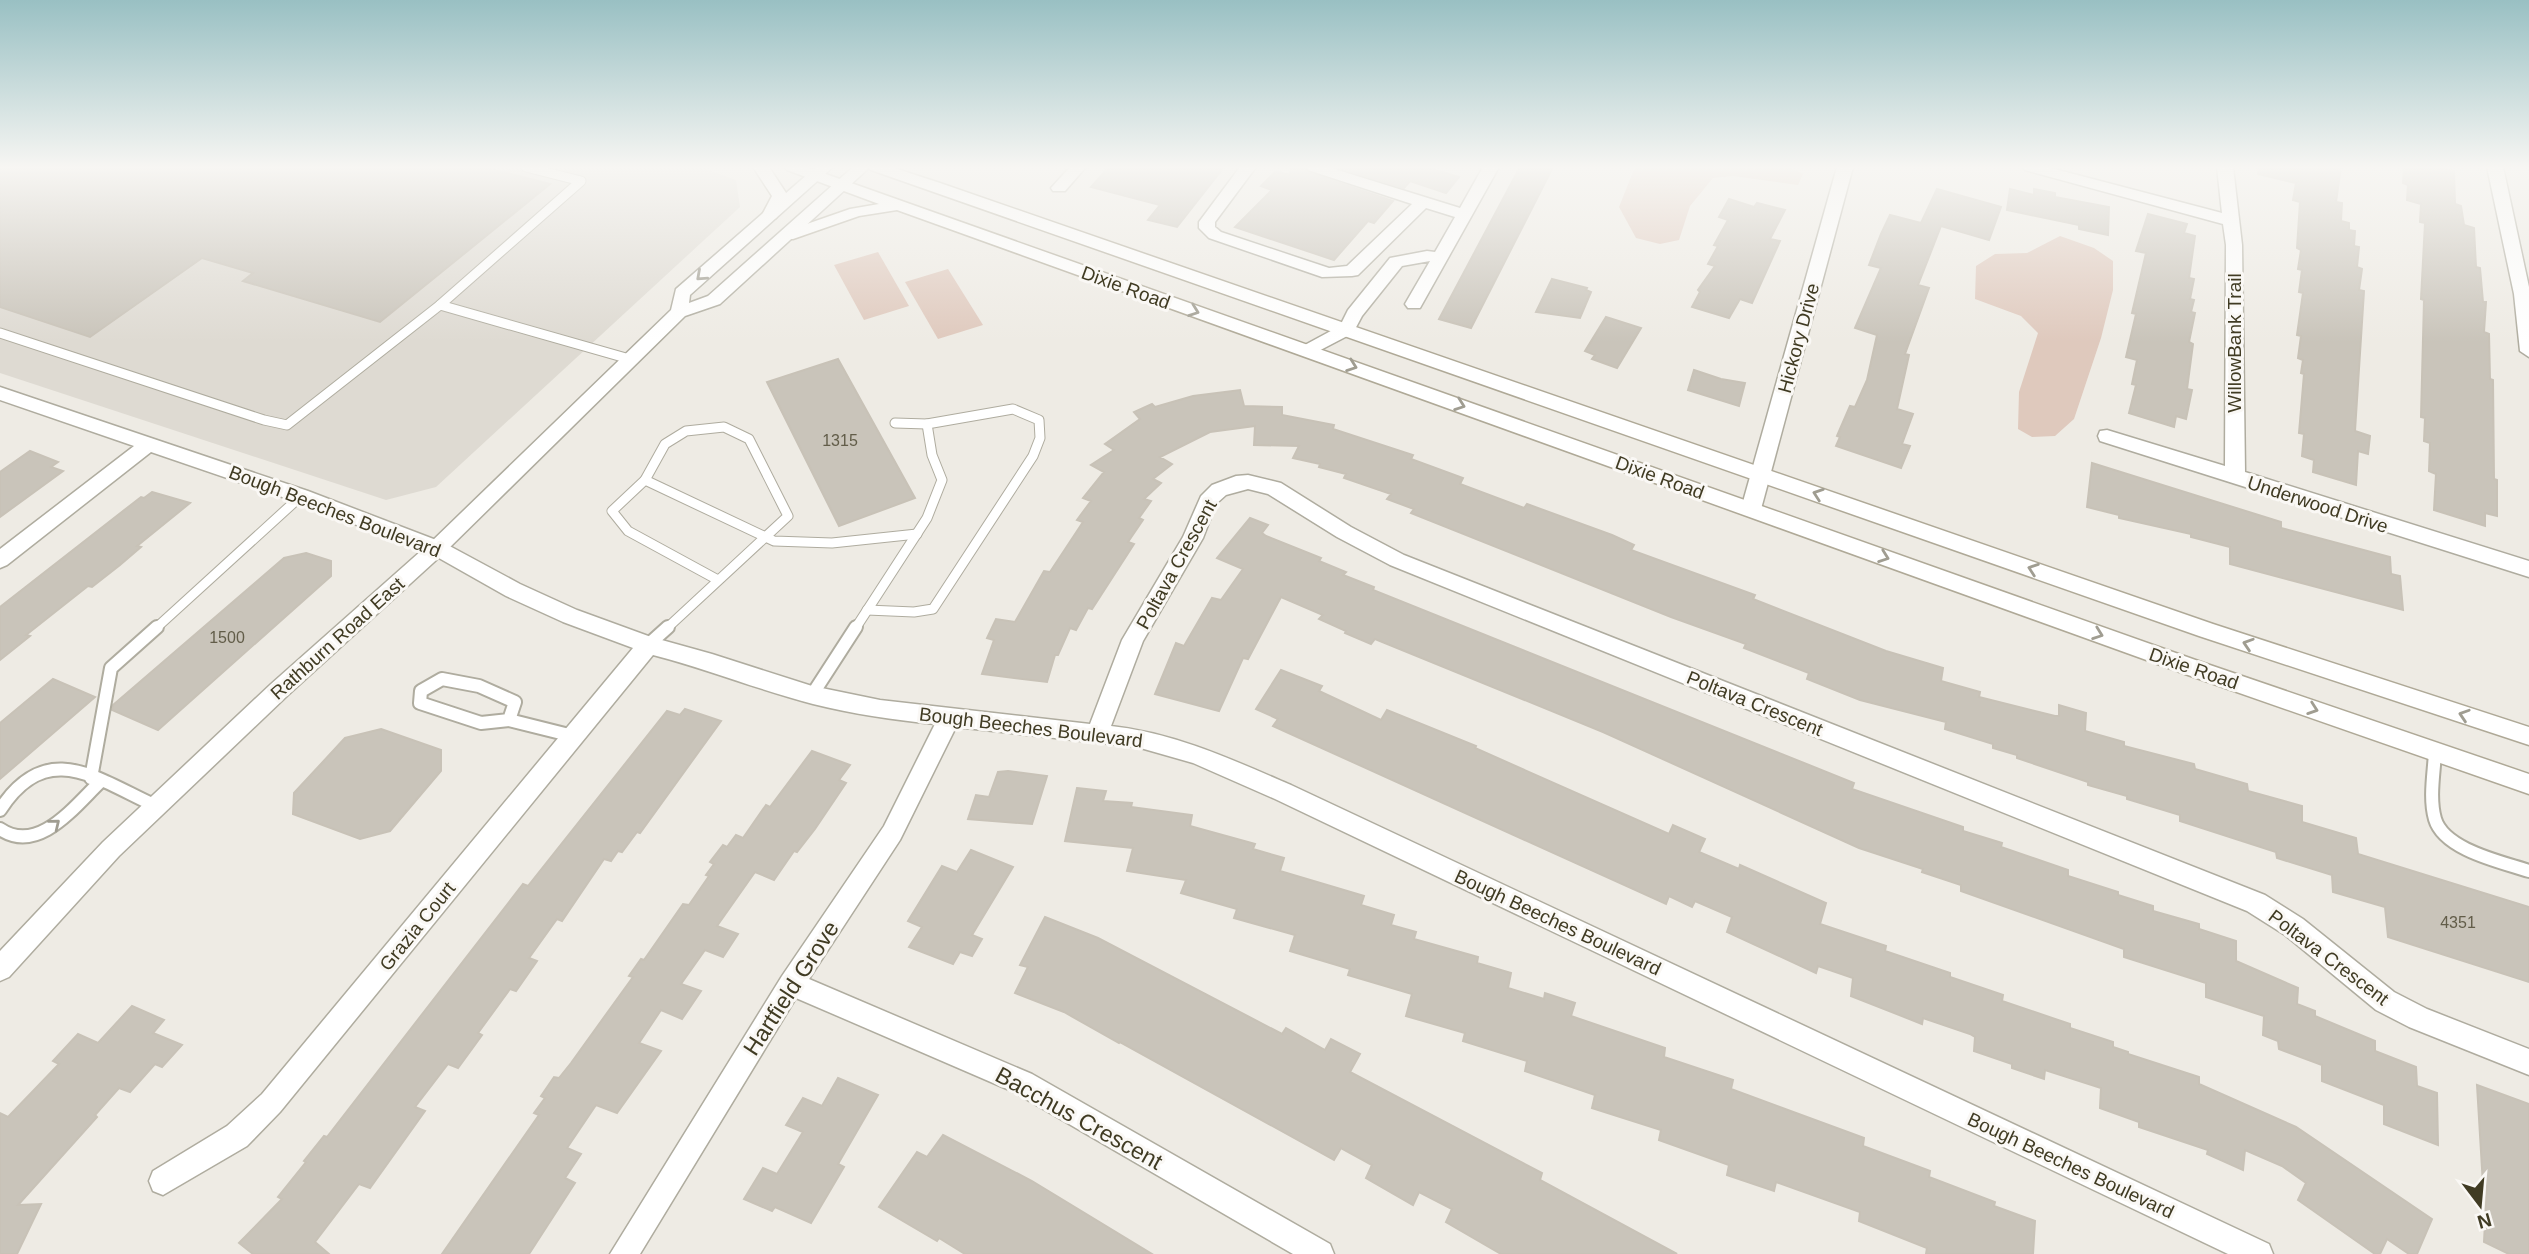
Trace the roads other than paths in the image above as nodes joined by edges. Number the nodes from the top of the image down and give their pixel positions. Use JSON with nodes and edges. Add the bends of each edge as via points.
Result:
{"nodes":[{"id":1,"x":530,"y":226,"type":"edge"},
{"id":2,"x":758,"y":226,"type":"edge"},
{"id":3,"x":798,"y":226,"type":"edge"},
{"id":4,"x":817,"y":226,"type":"edge"},
{"id":5,"x":957,"y":226,"type":"edge"},
{"id":6,"x":1046,"y":226,"type":"edge"},
{"id":7,"x":1207,"y":226,"type":"edge"},
{"id":8,"x":1399,"y":226,"type":"edge"},
{"id":9,"x":1458,"y":226,"type":"edge"},
{"id":10,"x":1829,"y":226,"type":"edge"},
{"id":11,"x":2232,"y":226,"type":"edge"},
{"id":12,"x":2507,"y":226,"type":"edge"},
{"id":13,"x":787,"y":236,"type":"junction"},
{"id":14,"x":1440,"y":258,"type":"junction"},
{"id":15,"x":1414,"y":304,"type":"dead end"},
{"id":16,"x":440,"y":305,"type":"junction"},
{"id":17,"x":679,"y":312,"type":"junction"},
{"id":18,"x":1350,"y":321,"type":"junction"},
{"id":19,"x":0,"y":333,"type":"edge"},
{"id":20,"x":1308,"y":351,"type":"junction"},
{"id":21,"x":2529,"y":351,"type":"edge"},
{"id":22,"x":633,"y":360,"type":"junction"},
{"id":23,"x":0,"y":393,"type":"edge"},
{"id":24,"x":895,"y":423,"type":"dead end"},
{"id":25,"x":927,"y":424,"type":"junction"},
{"id":26,"x":2107,"y":436,"type":"dead end"},
{"id":27,"x":150,"y":443,"type":"junction"},
{"id":28,"x":1760,"y":473,"type":"junction"},
{"id":29,"x":2235,"y":478,"type":"junction"},
{"id":30,"x":645,"y":480,"type":"junction"},
{"id":31,"x":301,"y":496,"type":"junction"},
{"id":32,"x":1751,"y":509,"type":"junction"},
{"id":33,"x":916,"y":534,"type":"junction"},
{"id":34,"x":767,"y":537,"type":"junction"},
{"id":35,"x":437,"y":548,"type":"junction"},
{"id":36,"x":0,"y":560,"type":"edge"},
{"id":37,"x":2529,"y":569,"type":"edge"},
{"id":38,"x":718,"y":580,"type":"junction"},
{"id":39,"x":867,"y":610,"type":"junction"},
{"id":40,"x":648,"y":645,"type":"junction"},
{"id":41,"x":812,"y":695,"type":"junction"},
{"id":42,"x":950,"y":717,"type":"junction"},
{"id":43,"x":509,"y":720,"type":"junction"},
{"id":44,"x":1098,"y":732,"type":"junction"},
{"id":45,"x":573,"y":736,"type":"junction"},
{"id":46,"x":2529,"y":736,"type":"edge"},
{"id":47,"x":2435,"y":752,"type":"junction"},
{"id":48,"x":96,"y":780,"type":"junction"},
{"id":49,"x":2529,"y":784,"type":"edge"},
{"id":50,"x":156,"y":806,"type":"junction"},
{"id":51,"x":0,"y":810,"type":"edge"},
{"id":52,"x":0,"y":829,"type":"edge"},
{"id":53,"x":2529,"y":871,"type":"edge"},
{"id":54,"x":0,"y":968,"type":"edge"},
{"id":55,"x":791,"y":984,"type":"junction"},
{"id":56,"x":2529,"y":1062,"type":"edge"},
{"id":57,"x":163,"y":1181,"type":"dead end"},
{"id":58,"x":624,"y":1254,"type":"edge"},
{"id":59,"x":1320,"y":1254,"type":"edge"},
{"id":60,"x":2259,"y":1254,"type":"edge"}],
"edges":[{"from":1,"to":16,"type":"lane"},
{"from":2,"to":17,"type":"street","name":"Rathburn Road East","one_way":true,"via":[[682,293]]},
{"from":3,"to":13,"type":"street","name":"Rathburn Road East"},
{"from":4,"to":13,"type":"street"},
{"from":5,"to":20,"type":"street","name":"Dixie Road","one_way":true},
{"from":6,"to":18,"type":"street","name":"Dixie Road","via":[[1219,288]]},
{"from":7,"to":8,"type":"street","via":[[1215,235],[1328,273],[1352,271]]},
{"from":9,"to":14,"type":"street"},
{"from":10,"to":28,"type":"street","name":"Hickory Drive"},
{"from":11,"to":29,"type":"street","name":"WillowBank Trail"},
{"from":12,"to":21,"type":"street"},
{"from":13,"to":17,"type":"street","name":"Rathburn Road East","via":[[714,300]]},
{"from":14,"to":15,"type":"street"},
{"from":14,"to":18,"type":"street","via":[[1396,262]]},
{"from":16,"to":19,"type":"lane","via":[[286,425]]},
{"from":16,"to":22,"type":"lane"},
{"from":17,"to":22,"type":"street","name":"Rathburn Road East"},
{"from":18,"to":20,"type":"street"},
{"from":18,"to":28,"type":"street","name":"Dixie Road"},
{"from":20,"to":32,"type":"street","name":"Dixie Road","one_way":true},
{"from":22,"to":35,"type":"street","name":"Rathburn Road East"},
{"from":23,"to":27,"type":"street","name":"Bough Beeches Boulevard"},
{"from":24,"to":25,"type":"lane"},
{"from":25,"to":33,"type":"lane","via":[[942,480]]},
{"from":25,"to":39,"type":"lane","via":[[1013,409],[1039,420],[1040,438],[1033,456],[933,609]]},
{"from":26,"to":29,"type":"street","name":"Underwood Drive"},
{"from":27,"to":31,"type":"street","name":"Bough Beeches Boulevard"},
{"from":27,"to":36,"type":"street"},
{"from":28,"to":32,"type":"street","name":"Hickory Drive"},
{"from":46,"to":28,"type":"street","name":"Dixie Road","one_way":true,"via":[[2206,630]]},
{"from":29,"to":37,"type":"street","name":"Underwood Drive"},
{"from":30,"to":34,"type":"lane"},
{"from":30,"to":34,"type":"lane","via":[[665,444],[686,431],[724,427],[749,439],[788,516]]},
{"from":30,"to":38,"type":"lane","via":[[612,511],[618,522]]},
{"from":31,"to":35,"type":"street","name":"Bough Beeches Boulevard"},
{"from":31,"to":48,"type":"lane","via":[[111,668]]},
{"from":32,"to":47,"type":"street","name":"Dixie Road","one_way":true},
{"from":33,"to":34,"type":"lane","via":[[832,543]]},
{"from":33,"to":39,"type":"lane"},
{"from":34,"to":38,"type":"lane"},
{"from":35,"to":40,"type":"street","name":"Bough Beeches Boulevard","via":[[513,590]]},
{"from":35,"to":50,"type":"street","name":"Rathburn Road East"},
{"from":38,"to":40,"type":"lane"},
{"from":39,"to":41,"type":"lane"},
{"from":40,"to":41,"type":"street","name":"Bough Beeches Boulevard"},
{"from":40,"to":45,"type":"street","name":"Grazia Court"},
{"from":41,"to":42,"type":"street","name":"Bough Beeches Boulevard"},
{"from":42,"to":44,"type":"street","name":"Bough Beeches Boulevard"},
{"from":42,"to":55,"type":"street","name":"Hartfield Grove","via":[[892,833]]},
{"from":43,"to":43,"type":"lane","via":[[481,723],[420,703],[421,691],[442,679],[479,686],[515,702]]},
{"from":43,"to":45,"type":"lane"},
{"from":44,"to":56,"type":"street","name":"Poltava Crescent","via":[[1133,640],[1193,538],[1208,501],[1236,483],[1264,485],[1397,560],[2236,894],[2294,927],[2402,1011]]},
{"from":44,"to":60,"type":"street","name":"Bough Beeches Boulevard","via":[[1137,738],[1220,764]]},
{"from":45,"to":57,"type":"street","name":"Grazia Court","via":[[271,1104],[237,1136]]},
{"from":47,"to":49,"type":"street","name":"Dixie Road"},
{"from":47,"to":53,"type":"lane","via":[[2435,820],[2443,834],[2463,847]]},
{"from":48,"to":50,"type":"lane"},
{"from":48,"to":51,"type":"lane","via":[[72,769],[44,774],[12,794]]},
{"from":52,"to":48,"type":"lane","one_way":true,"via":[[11,837],[37,835],[58,822]]},
{"from":50,"to":54,"type":"street","name":"Rathburn Road East"},
{"from":55,"to":58,"type":"street","name":"Hartfield Grove"},
{"from":55,"to":59,"type":"street","name":"Bacchus Crescent","via":[[1023,1083]]}]}
